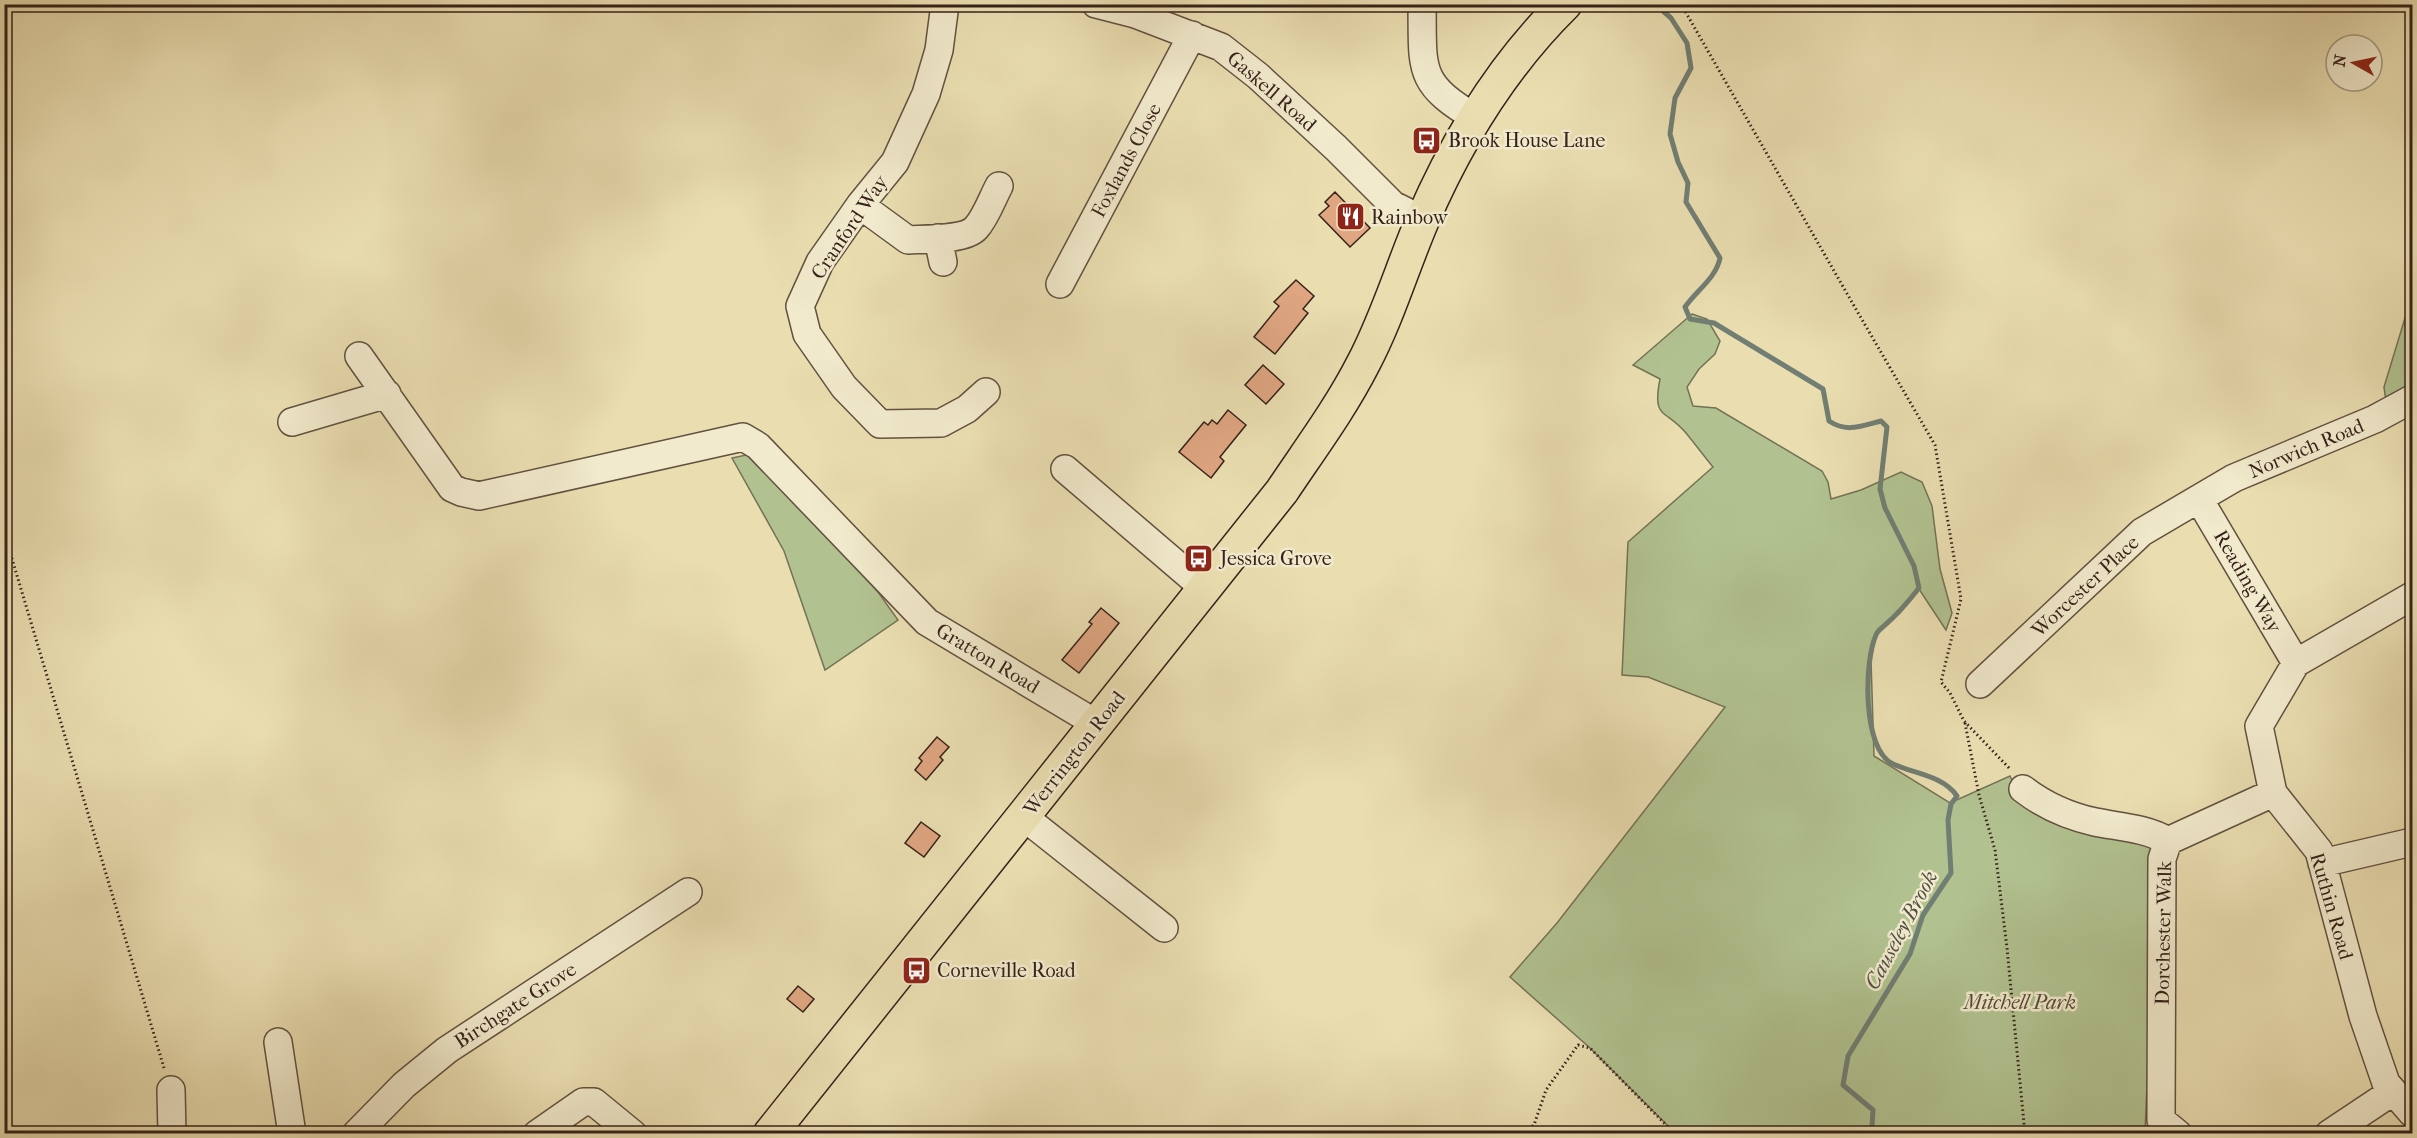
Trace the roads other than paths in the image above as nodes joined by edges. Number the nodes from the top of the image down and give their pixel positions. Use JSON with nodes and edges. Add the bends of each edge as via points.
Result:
{"nodes":[{"id":1,"x":945,"y":4,"type":"edge"},
{"id":2,"x":1095,"y":4,"type":"edge"},
{"id":3,"x":1422,"y":4,"type":"edge"},
{"id":4,"x":1565,"y":4,"type":"edge"},
{"id":5,"x":1192,"y":35,"type":"junction"},
{"id":6,"x":1476,"y":118,"type":"junction"},
{"id":7,"x":999,"y":186,"type":"dead end"},
{"id":8,"x":860,"y":205,"type":"junction"},
{"id":9,"x":1423,"y":220,"type":"junction"},
{"id":10,"x":1060,"y":284,"type":"dead end"},
{"id":11,"x":359,"y":356,"type":"dead end"},
{"id":12,"x":986,"y":393,"type":"dead end"},
{"id":13,"x":387,"y":394,"type":"junction"},
{"id":14,"x":2412,"y":399,"type":"edge"},
{"id":15,"x":292,"y":422,"type":"dead end"},
{"id":16,"x":1065,"y":469,"type":"dead end"},
{"id":17,"x":2199,"y":499,"type":"junction"},
{"id":18,"x":1204,"y":588,"type":"junction"},
{"id":19,"x":2412,"y":596,"type":"edge"},
{"id":20,"x":2296,"y":663,"type":"junction"},
{"id":21,"x":1980,"y":684,"type":"dead end"},
{"id":22,"x":1097,"y":724,"type":"junction"},
{"id":23,"x":2023,"y":789,"type":"road end"},
{"id":24,"x":2273,"y":793,"type":"junction"},
{"id":25,"x":1024,"y":818,"type":"junction"},
{"id":26,"x":2168,"y":841,"type":"junction"},
{"id":27,"x":2412,"y":842,"type":"edge"},
{"id":28,"x":2322,"y":863,"type":"junction"},
{"id":29,"x":688,"y":892,"type":"dead end"},
{"id":30,"x":1164,"y":928,"type":"dead end"},
{"id":31,"x":278,"y":1042,"type":"dead end"},
{"id":32,"x":171,"y":1090,"type":"road end"},
{"id":33,"x":2392,"y":1092,"type":"junction"},
{"id":34,"x":2412,"y":1113,"type":"edge"},
{"id":35,"x":172,"y":1134,"type":"edge"},
{"id":36,"x":292,"y":1134,"type":"edge"},
{"id":37,"x":356,"y":1134,"type":"edge"},
{"id":38,"x":537,"y":1134,"type":"edge"},
{"id":39,"x":633,"y":1134,"type":"edge"},
{"id":40,"x":770,"y":1134,"type":"edge"},
{"id":41,"x":2178,"y":1134,"type":"edge"},
{"id":42,"x":2329,"y":1134,"type":"edge"}],
"edges":[{"from":1,"to":8,"type":"street","name":"Cranford Way","via":[[939,50],[926,94],[895,162]]},
{"from":2,"to":5,"type":"street","name":"Gaskell Road"},
{"from":3,"to":6,"type":"street","via":[[1425,70],[1430,82]]},
{"from":4,"to":6,"type":"highway","name":"Werrington Road","via":[[1547,22]]},
{"from":5,"to":9,"type":"street","name":"Gaskell Road","via":[[1221,47],[1258,76],[1393,205]]},
{"from":5,"to":10,"type":"street","name":"Foxlands Close"},
{"from":6,"to":9,"type":"highway","name":"Werrington Road"},
{"from":7,"to":8,"type":"street","via":[[976,227],[947,245],[908,240]]},
{"from":8,"to":12,"type":"street","name":"Cranford Way","via":[[820,262],[800,306],[807,334],[844,387],[880,424],[941,423]]},
{"from":9,"to":18,"type":"highway","name":"Werrington Road","via":[[1364,363],[1332,419],[1282,491]]},
{"from":11,"to":13,"type":"street"},
{"from":13,"to":15,"type":"street"},
{"from":13,"to":22,"type":"street","name":"Gratton Road","via":[[452,488],[479,496],[743,437],[758,446],[927,622]]},
{"from":14,"to":17,"type":"street","name":"Norwich Road","via":[[2375,419],[2234,478]]},
{"from":16,"to":18,"type":"street"},
{"from":17,"to":20,"type":"street","name":"Reading Way"},
{"from":17,"to":21,"type":"street","name":"Worcester Place","via":[[2142,532]]},
{"from":18,"to":22,"type":"highway","name":"Werrington Road"},
{"from":19,"to":20,"type":"street","name":"Ruthin Road"},
{"from":20,"to":24,"type":"street","name":"Ruthin Road","via":[[2259,726]]},
{"from":22,"to":25,"type":"highway","name":"Werrington Road"},
{"from":23,"to":26,"type":"street","via":[[2049,807],[2151,832]]},
{"from":24,"to":26,"type":"street","name":"Dorchester Walk"},
{"from":24,"to":28,"type":"street","name":"Ruthin Road","via":[[2319,851]]},
{"from":25,"to":30,"type":"street"},
{"from":25,"to":40,"type":"highway","name":"Werrington Road"},
{"from":26,"to":41,"type":"street","name":"Dorchester Walk","via":[[2162,860],[2161,1120]]},
{"from":27,"to":28,"type":"street"},
{"from":28,"to":33,"type":"street","name":"Ruthin Road","via":[[2362,1016]]},
{"from":29,"to":37,"type":"street","name":"Birchgate Grove","via":[[447,1050],[404,1084]]},
{"from":31,"to":36,"type":"street"},
{"from":32,"to":35,"type":"street"},
{"from":33,"to":34,"type":"street","name":"Ruthin Road"},
{"from":33,"to":42,"type":"street"},
{"from":38,"to":39,"type":"street","via":[[583,1102],[594,1102]]}]}
